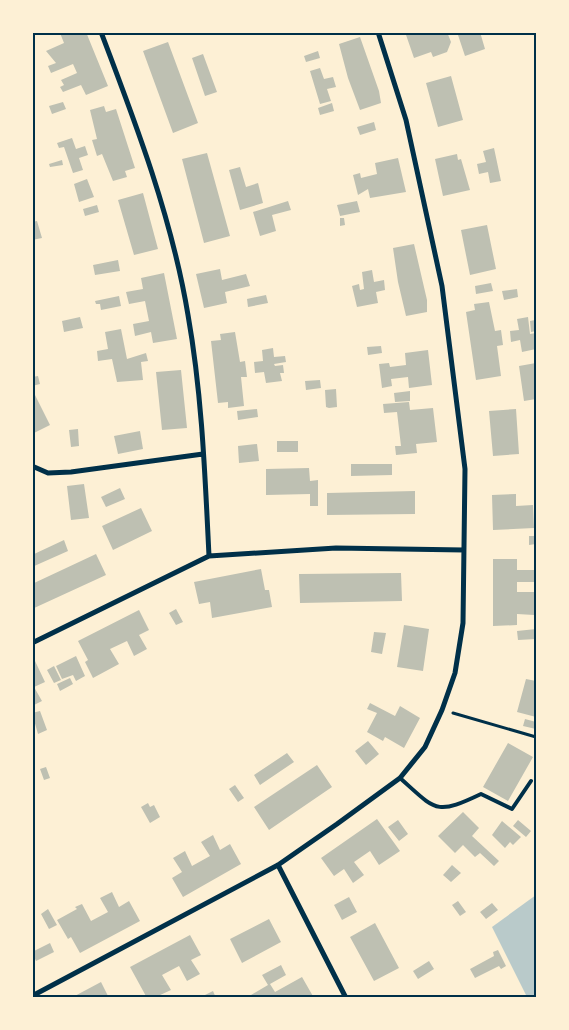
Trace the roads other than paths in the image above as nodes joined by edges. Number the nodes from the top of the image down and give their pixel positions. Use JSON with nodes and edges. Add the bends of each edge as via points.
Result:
{"nodes":[{"id":1,"x":101,"y":32,"type":"edge"},
{"id":2,"x":378,"y":32,"type":"edge"},
{"id":3,"x":203,"y":454,"type":"junction"},
{"id":4,"x":32,"y":466,"type":"edge"},
{"id":5,"x":464,"y":550,"type":"junction"},
{"id":6,"x":209,"y":556,"type":"junction"},
{"id":7,"x":32,"y":643,"type":"edge"},
{"id":8,"x":400,"y":778,"type":"junction"},
{"id":9,"x":532,"y":781,"type":"dead end"},
{"id":10,"x":278,"y":865,"type":"junction"},
{"id":11,"x":32,"y":996,"type":"edge"},
{"id":12,"x":346,"y":998,"type":"edge"}],
"edges":[{"from":1,"to":3,"type":"street","via":[[129,104],[165,217],[188,313],[198,383]]},
{"from":2,"to":5,"type":"street","via":[[406,120],[442,286],[465,469]]},
{"from":3,"to":4,"type":"street","via":[[71,472],[48,473]]},
{"from":3,"to":6,"type":"street"},
{"from":5,"to":6,"type":"street","via":[[336,548]]},
{"from":5,"to":8,"type":"street","via":[[463,623],[455,672],[425,747]]},
{"from":6,"to":7,"type":"street"},
{"from":8,"to":9,"type":"lane","via":[[439,808],[449,808],[481,794],[512,809]]},
{"from":8,"to":10,"type":"street"},
{"from":10,"to":11,"type":"street"},
{"from":10,"to":12,"type":"street"}]}
